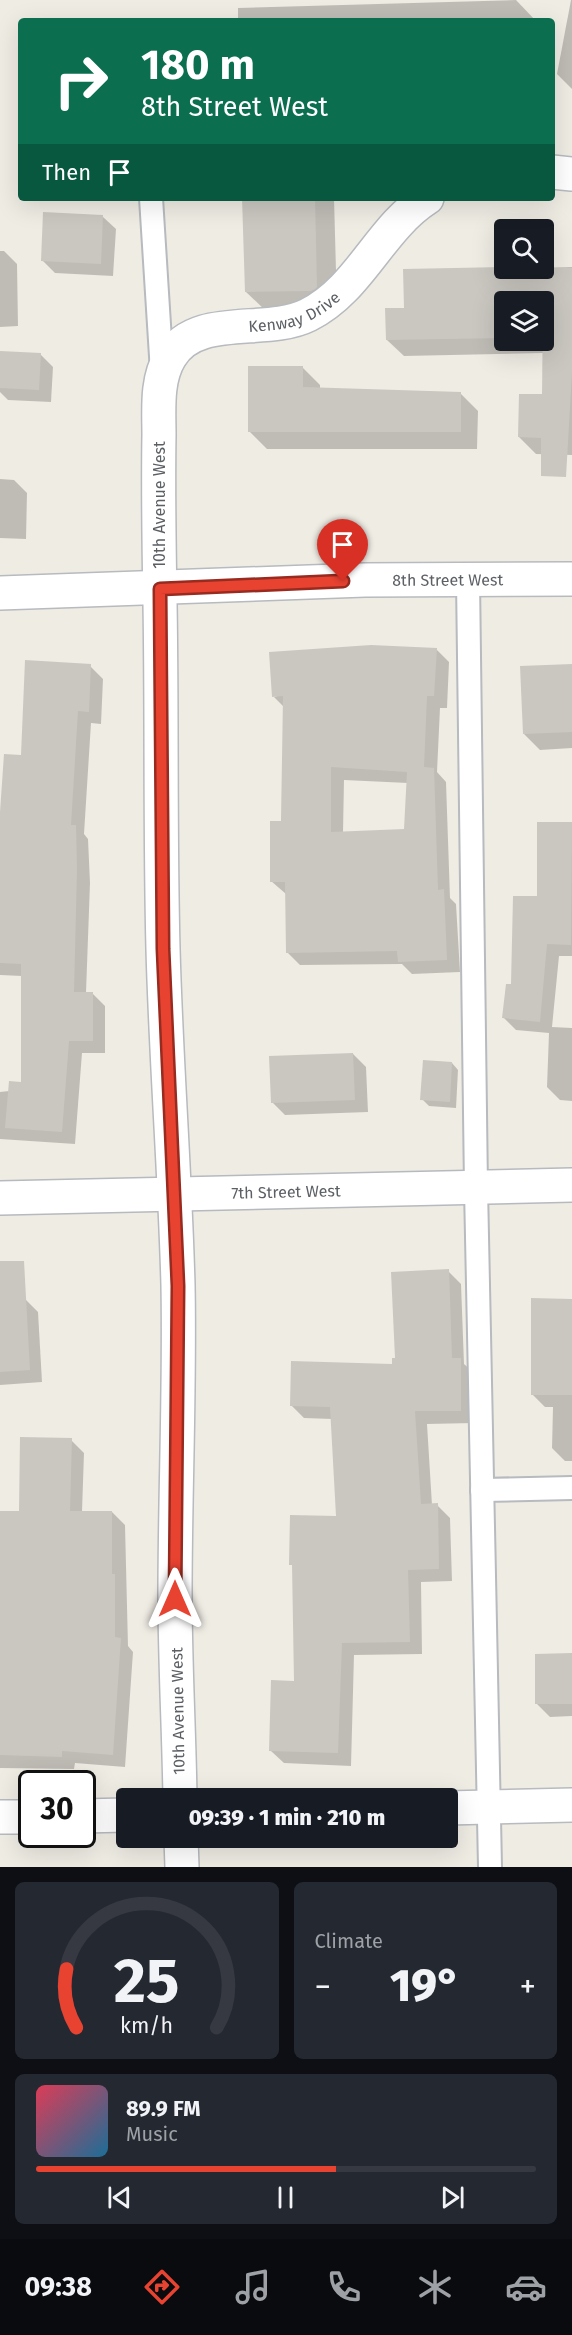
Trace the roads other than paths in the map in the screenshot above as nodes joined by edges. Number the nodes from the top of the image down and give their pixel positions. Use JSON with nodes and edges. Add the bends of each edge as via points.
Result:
{"nodes":[{"id":1,"x":555,"y":172,"type":"edge"},
{"id":2,"x":572,"y":174,"type":"edge"},
{"id":3,"x":151,"y":201,"type":"edge"},
{"id":4,"x":423,"y":201,"type":"edge"},
{"id":5,"x":161,"y":386,"type":"junction"},
{"id":6,"x":572,"y":579,"type":"edge"},
{"id":7,"x":468,"y":580,"type":"junction"},
{"id":8,"x":160,"y":589,"type":"junction"},
{"id":9,"x":0,"y":593,"type":"edge"},
{"id":10,"x":572,"y":1185,"type":"edge"},
{"id":11,"x":476,"y":1188,"type":"junction"},
{"id":12,"x":174,"y":1195,"type":"junction"},
{"id":13,"x":0,"y":1198,"type":"edge"},
{"id":14,"x":572,"y":1488,"type":"edge"},
{"id":15,"x":482,"y":1490,"type":"junction"},
{"id":16,"x":180,"y":1788,"type":"edge"},
{"id":17,"x":572,"y":1805,"type":"edge"},
{"id":18,"x":489,"y":1807,"type":"junction"},
{"id":19,"x":458,"y":1808,"type":"edge"},
{"id":20,"x":116,"y":1815,"type":"edge"},
{"id":21,"x":96,"y":1816,"type":"edge"},
{"id":22,"x":0,"y":1817,"type":"edge"},
{"id":23,"x":18,"y":1817,"type":"edge"},
{"id":24,"x":181,"y":1848,"type":"edge"},
{"id":25,"x":182,"y":1867,"type":"edge"},
{"id":26,"x":490,"y":1867,"type":"edge"}],
"edges":[{"from":1,"to":2,"type":"street"},
{"from":3,"to":5,"type":"lane"},
{"from":4,"to":5,"type":"street","name":"Kenway Drive","via":[[400,220],[332,300],[307,316],[279,324],[197,333],[171,354]]},
{"from":5,"to":8,"type":"street","name":"10th Avenue West","via":[[157,505]]},
{"from":6,"to":7,"type":"street","name":"8th Street West"},
{"from":7,"to":8,"type":"street","name":"8th Street West","via":[[365,580]]},
{"from":7,"to":11,"type":"lane"},
{"from":8,"to":9,"type":"street","name":"8th Street West"},
{"from":8,"to":12,"type":"street","name":"10th Avenue West","via":[[163,949]]},
{"from":10,"to":11,"type":"street","name":"7th Street West"},
{"from":11,"to":12,"type":"street","name":"7th Street West"},
{"from":11,"to":15,"type":"lane"},
{"from":12,"to":13,"type":"street","name":"7th Street West"},
{"from":12,"to":16,"type":"street","name":"10th Avenue West","via":[[178,1286],[175,1599]]},
{"from":14,"to":15,"type":"lane"},
{"from":15,"to":18,"type":"lane"},
{"from":17,"to":18,"type":"street"},
{"from":18,"to":19,"type":"street"},
{"from":18,"to":26,"type":"lane"},
{"from":20,"to":21,"type":"street"},
{"from":22,"to":23,"type":"street"},
{"from":24,"to":25,"type":"street"}]}
